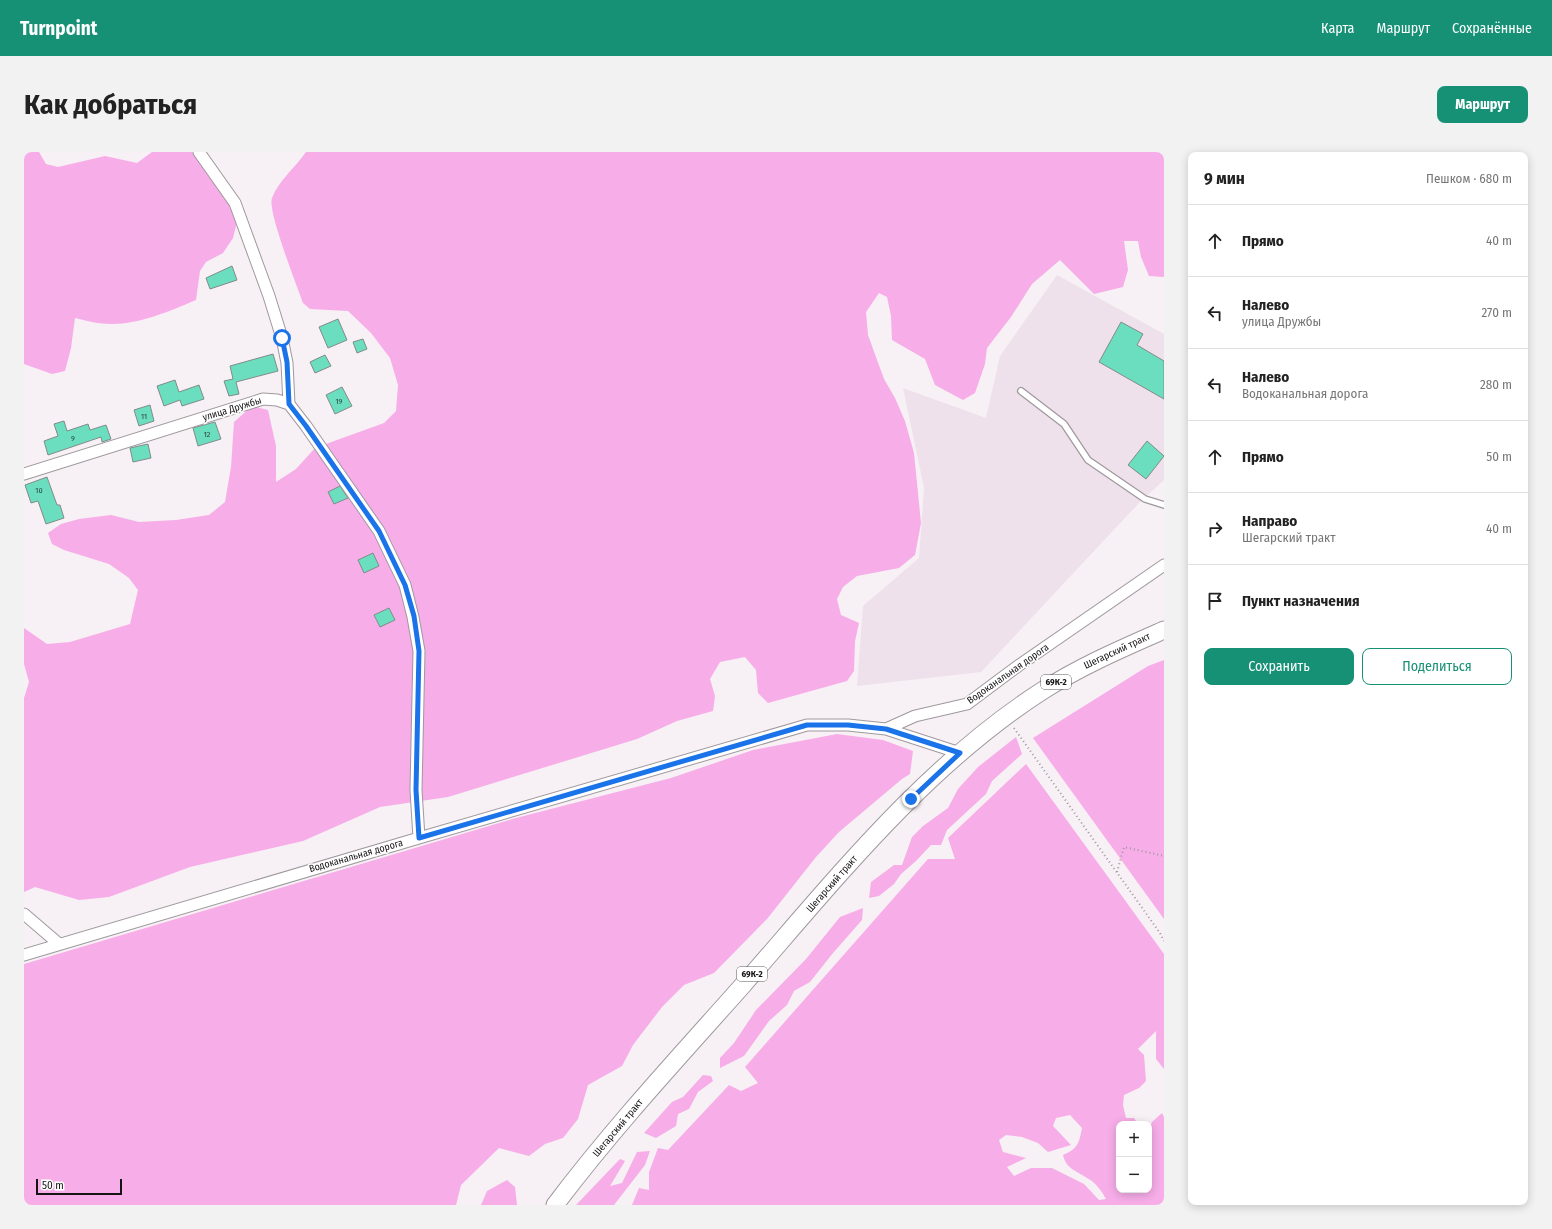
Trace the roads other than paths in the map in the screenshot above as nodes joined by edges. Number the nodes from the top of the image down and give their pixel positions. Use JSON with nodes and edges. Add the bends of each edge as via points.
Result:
{"nodes":[{"id":1,"x":199,"y":152,"type":"edge"},
{"id":2,"x":1021,"y":391,"type":"dead end"},
{"id":3,"x":289,"y":404,"type":"junction"},
{"id":4,"x":24,"y":474,"type":"edge"},
{"id":5,"x":1164,"y":505,"type":"edge"},
{"id":6,"x":1164,"y":565,"type":"edge"},
{"id":7,"x":1164,"y":630,"type":"edge"},
{"id":8,"x":886,"y":729,"type":"junction"},
{"id":9,"x":960,"y":753,"type":"junction"},
{"id":10,"x":419,"y":838,"type":"junction"},
{"id":11,"x":24,"y":914,"type":"edge"},
{"id":12,"x":59,"y":944,"type":"junction"},
{"id":13,"x":24,"y":955,"type":"edge"},
{"id":14,"x":555,"y":1205,"type":"edge"}],
"edges":[{"from":1,"to":3,"type":"street","via":[[235,203],[269,296],[284,350]]},
{"from":2,"to":5,"type":"lane","via":[[1064,424],[1088,460],[1145,498]]},
{"from":3,"to":4,"type":"street","name":"улица Дружбы","via":[[263,399]]},
{"from":3,"to":10,"type":"street","via":[[379,531],[405,585],[414,616],[419,651],[416,790]]},
{"from":6,"to":8,"type":"street","name":"Водоканальная дорога","via":[[1018,666],[968,704],[915,716]]},
{"from":7,"to":9,"type":"main road","name":"Шегарский тракт","number":"69К-2","via":[[1080,668],[1006,716]]},
{"from":8,"to":9,"type":"street"},
{"from":8,"to":10,"type":"street","name":"Водоканальная дорога","via":[[848,725],[807,725]]},
{"from":9,"to":14,"type":"main road","name":"Шегарский тракт","number":"69К-2","via":[[911,799],[858,855],[622,1121]]},
{"from":10,"to":12,"type":"street","name":"Водоканальная дорога"},
{"from":11,"to":12,"type":"street"},
{"from":12,"to":13,"type":"street","name":"Водоканальная дорога"}]}
